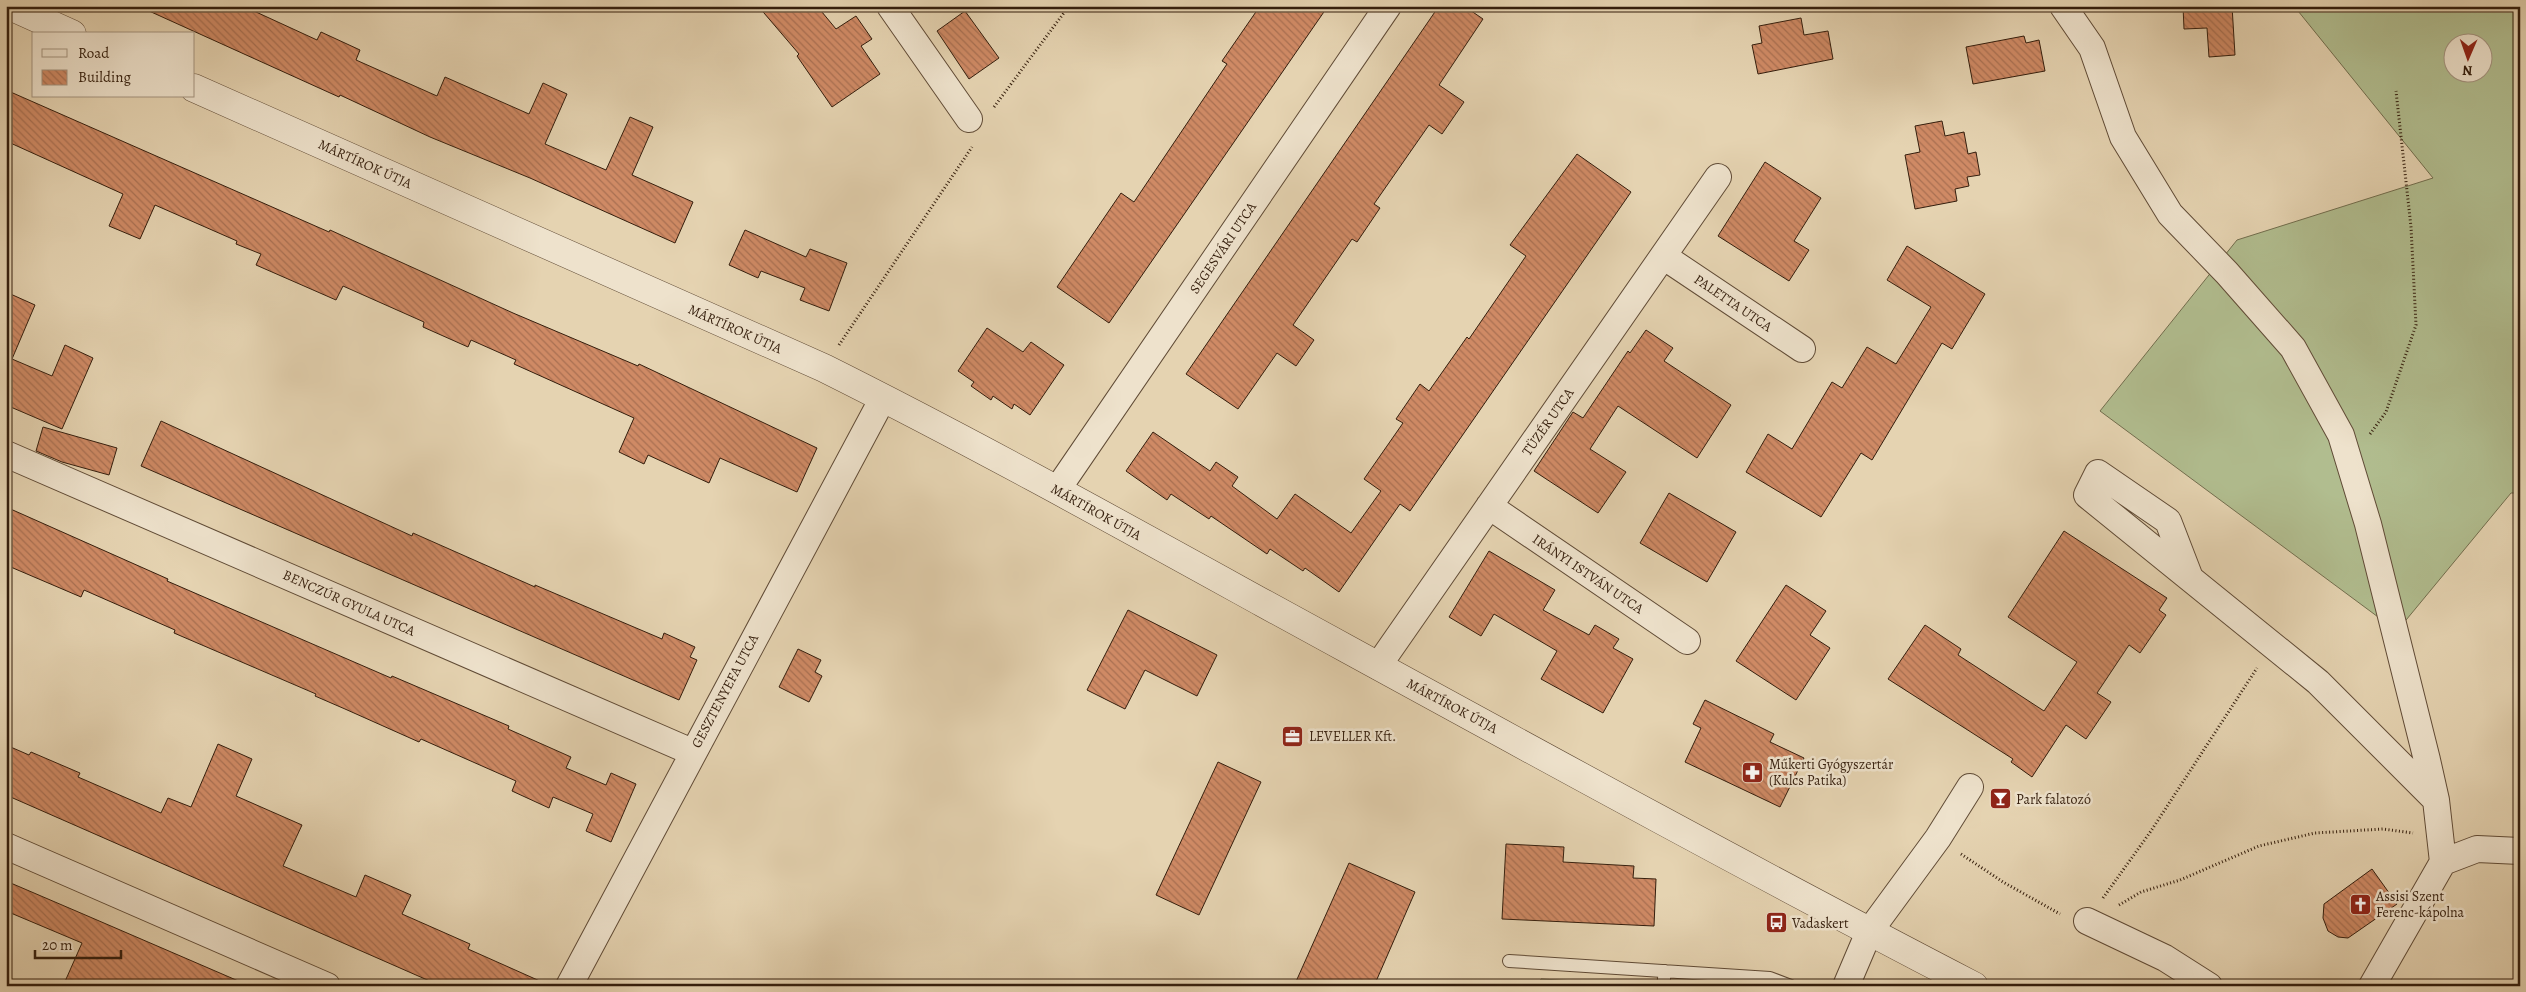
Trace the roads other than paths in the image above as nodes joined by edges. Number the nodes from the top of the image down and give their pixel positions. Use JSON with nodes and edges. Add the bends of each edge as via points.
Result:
{"nodes":[{"id":1,"x":10,"y":6,"type":"edge"},
{"id":2,"x":890,"y":6,"type":"edge"},
{"id":3,"x":1388,"y":6,"type":"edge"},
{"id":4,"x":2063,"y":6,"type":"edge"},
{"id":5,"x":68,"y":32,"type":"edge"},
{"id":6,"x":195,"y":88,"type":"edge"},
{"id":7,"x":969,"y":119,"type":"road end"},
{"id":8,"x":1718,"y":178,"type":"dead end"},
{"id":9,"x":1663,"y":256,"type":"junction"},
{"id":10,"x":1802,"y":349,"type":"dead end"},
{"id":11,"x":883,"y":398,"type":"junction"},
{"id":12,"x":6,"y":454,"type":"edge"},
{"id":13,"x":1057,"y":490,"type":"junction"},
{"id":14,"x":1489,"y":506,"type":"junction"},
{"id":15,"x":2190,"y":578,"type":"dead end"},
{"id":16,"x":1687,"y":641,"type":"dead end"},
{"id":17,"x":1378,"y":666,"type":"junction"},
{"id":18,"x":692,"y":752,"type":"junction"},
{"id":19,"x":1970,"y":787,"type":"dead end"},
{"id":20,"x":2436,"y":800,"type":"junction"},
{"id":21,"x":6,"y":846,"type":"edge"},
{"id":22,"x":2442,"y":849,"type":"junction"},
{"id":23,"x":2520,"y":851,"type":"edge"},
{"id":24,"x":2087,"y":921,"type":"road end"},
{"id":25,"x":1869,"y":932,"type":"junction"},
{"id":26,"x":1509,"y":961,"type":"dead end"},
{"id":27,"x":1665,"y":971,"type":"junction"},
{"id":28,"x":327,"y":986,"type":"edge"},
{"id":29,"x":569,"y":986,"type":"edge"},
{"id":30,"x":1663,"y":986,"type":"edge"},
{"id":31,"x":1791,"y":986,"type":"edge"},
{"id":32,"x":1846,"y":986,"type":"edge"},
{"id":33,"x":1974,"y":986,"type":"edge"},
{"id":34,"x":2209,"y":986,"type":"edge"},
{"id":35,"x":2372,"y":986,"type":"edge"}],
"edges":[{"from":1,"to":5,"type":"street"},
{"from":2,"to":7,"type":"street"},
{"from":3,"to":13,"type":"street","name":"SEGESVÁRI UTCA"},
{"from":4,"to":20,"type":"street","via":[[2092,48],[2123,138],[2170,214],[2293,348],[2341,435],[2368,524]]},
{"from":6,"to":11,"type":"street","name":"MÁRTÍROK ÚTJA","via":[[824,368]]},
{"from":8,"to":9,"type":"street","name":"TÜZÉR UTCA"},
{"from":9,"to":10,"type":"street","name":"PALETTA UTCA"},
{"from":9,"to":14,"type":"street","name":"TÜZÉR UTCA"},
{"from":11,"to":13,"type":"street","name":"MÁRTÍROK ÚTJA"},
{"from":11,"to":18,"type":"street","name":"GESZTENYEFA UTCA"},
{"from":12,"to":18,"type":"street","name":"BENCZÚR GYULA UTCA"},
{"from":13,"to":17,"type":"street","name":"MÁRTÍROK ÚTJA"},
{"from":14,"to":16,"type":"street","name":"IRÁNYI ISTVÁN UTCA"},
{"from":14,"to":17,"type":"street","name":"TÜZÉR UTCA"},
{"from":15,"to":20,"type":"street","via":[[2318,682]]},
{"from":17,"to":25,"type":"street","name":"MÁRTÍROK ÚTJA"},
{"from":18,"to":29,"type":"street","name":"GESZTENYEFA UTCA"},
{"from":19,"to":25,"type":"street","via":[[1938,838]]},
{"from":20,"to":22,"type":"street"},
{"from":21,"to":28,"type":"street"},
{"from":22,"to":23,"type":"street"},
{"from":22,"to":35,"type":"street"},
{"from":24,"to":34,"type":"street","via":[[2165,958]]},
{"from":25,"to":32,"type":"street"},
{"from":25,"to":33,"type":"street","name":"MÁRTÍROK ÚTJA"},
{"from":26,"to":27,"type":"lane"},
{"from":27,"to":30,"type":"lane"},
{"from":27,"to":31,"type":"lane","via":[[1770,978]]}]}
